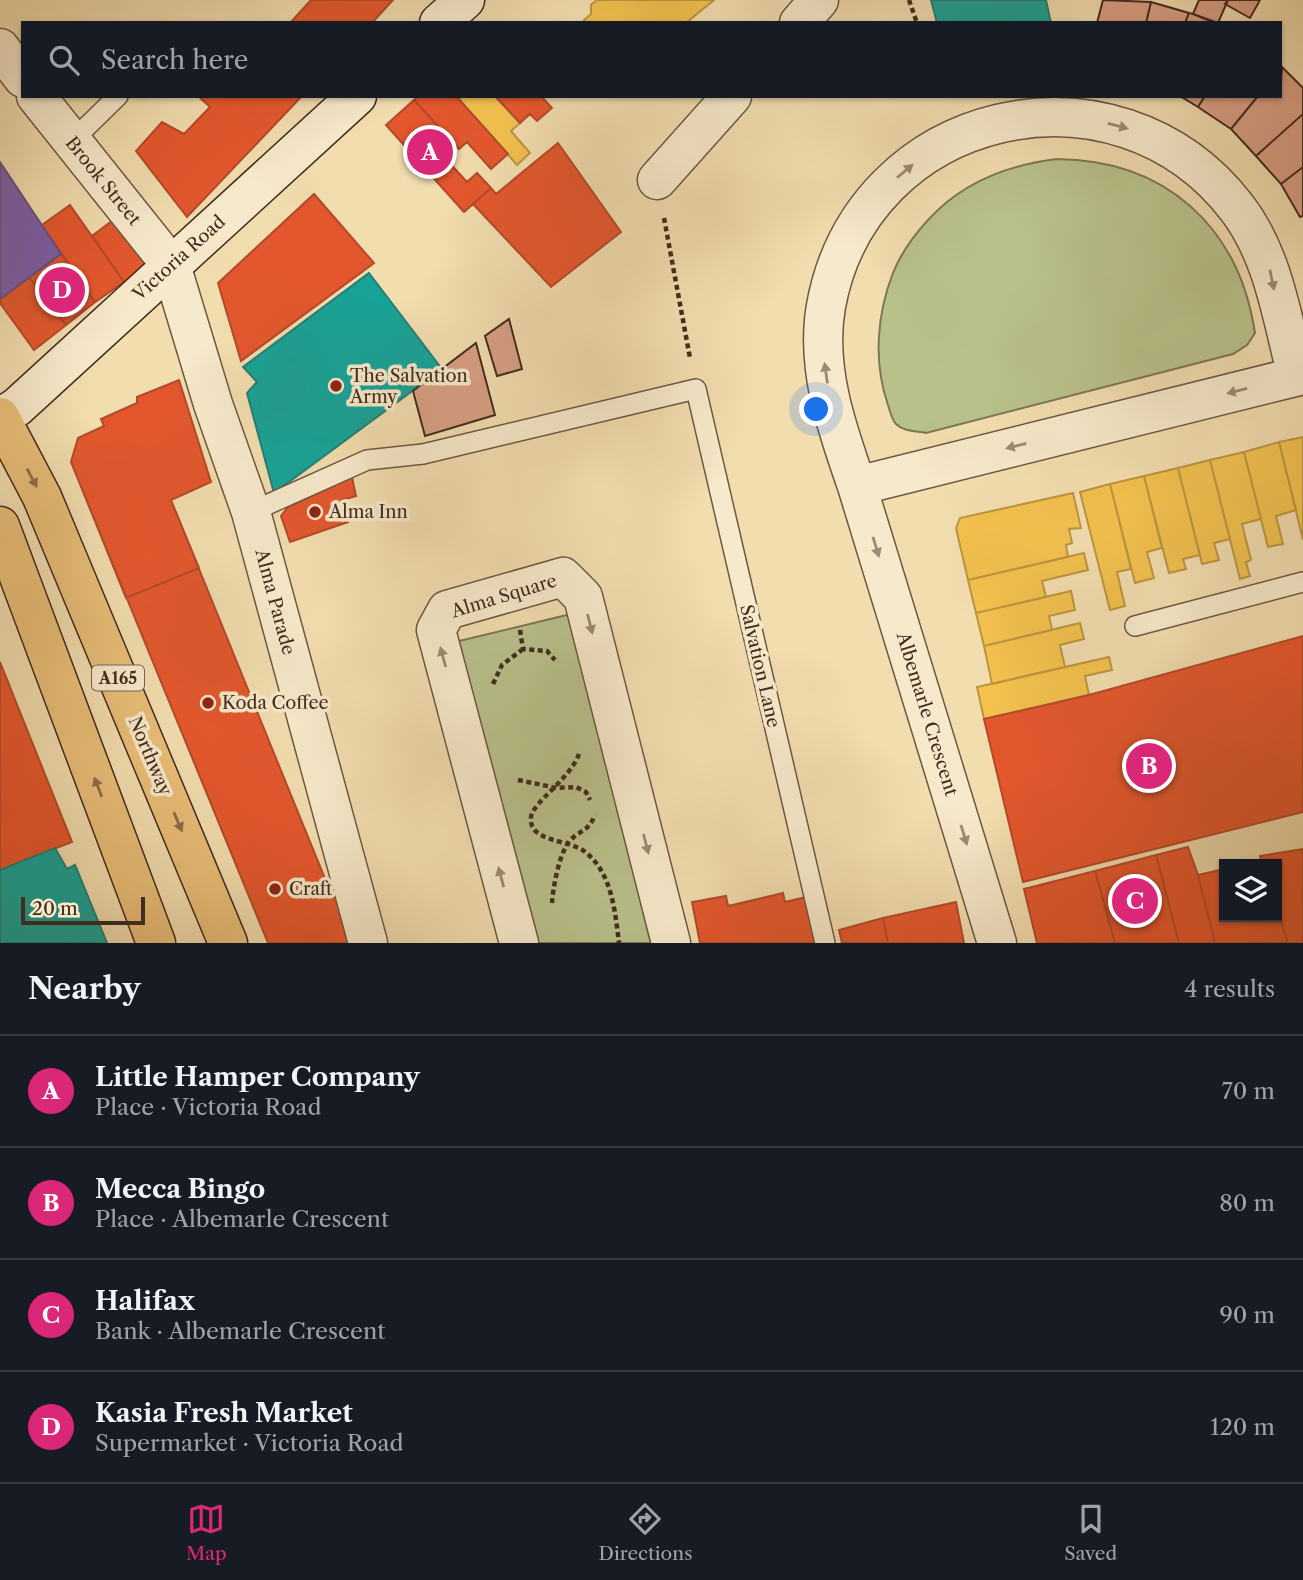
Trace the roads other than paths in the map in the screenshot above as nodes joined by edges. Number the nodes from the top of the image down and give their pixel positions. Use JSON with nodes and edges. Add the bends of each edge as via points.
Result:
{"nodes":[{"id":1,"x":465,"y":0,"type":"edge"},
{"id":2,"x":819,"y":0,"type":"edge"},
{"id":3,"x":441,"y":21,"type":"edge"},
{"id":4,"x":801,"y":21,"type":"edge"},
{"id":5,"x":0,"y":48,"type":"edge"},
{"id":6,"x":21,"y":75,"type":"edge"},
{"id":7,"x":38,"y":98,"type":"edge"},
{"id":8,"x":116,"y":98,"type":"edge"},
{"id":9,"x":355,"y":98,"type":"edge"},
{"id":10,"x":730,"y":98,"type":"edge"},
{"id":11,"x":71,"y":142,"type":"junction"},
{"id":12,"x":657,"y":180,"type":"road end"},
{"id":13,"x":171,"y":265,"type":"junction"},
{"id":14,"x":1300,"y":375,"type":"edge"},
{"id":15,"x":0,"y":418,"type":"edge"},
{"id":16,"x":858,"y":486,"type":"junction"},
{"id":17,"x":251,"y":512,"type":"junction"},
{"id":18,"x":0,"y":526,"type":"edge"},
{"id":19,"x":1303,"y":582,"type":"edge"},
{"id":20,"x":1135,"y":626,"type":"dead end"},
{"id":21,"x":156,"y":943,"type":"edge"},
{"id":22,"x":228,"y":943,"type":"edge"},
{"id":23,"x":368,"y":943,"type":"edge"},
{"id":24,"x":519,"y":943,"type":"edge"},
{"id":25,"x":671,"y":943,"type":"edge"},
{"id":26,"x":825,"y":943,"type":"edge"},
{"id":27,"x":997,"y":943,"type":"edge"}],
"edges":[{"from":1,"to":3,"type":"street"},
{"from":2,"to":4,"type":"street"},
{"from":5,"to":6,"type":"street"},
{"from":7,"to":11,"type":"street","name":"Brook Street"},
{"from":8,"to":11,"type":"lane"},
{"from":9,"to":13,"type":"street","name":"Victoria Road"},
{"from":10,"to":12,"type":"street"},
{"from":11,"to":13,"type":"street","name":"Brook Street"},
{"from":13,"to":15,"type":"street","name":"Victoria Road","via":[[18,407]]},
{"from":13,"to":17,"type":"street","name":"Alma Parade"},
{"from":14,"to":16,"type":"street","name":"Albemarle Crescent","one_way":true},
{"from":16,"to":14,"type":"street","name":"Albemarle Crescent","one_way":true,"via":[[825,376],[825,317],[835,272],[867,210],[890,183],[947,142],[1002,122],[1066,117],[1099,121],[1131,130],[1191,162],[1216,184],[1256,238],[1270,268]]},
{"from":15,"to":22,"type":"main road","name":"Northway","number":"A165","one_way":true,"via":[[42,497]]},
{"from":16,"to":27,"type":"street","name":"Albemarle Crescent","one_way":true},
{"from":17,"to":23,"type":"street","name":"Alma Parade"},
{"from":17,"to":26,"type":"lane","name":"Salvation Lane","via":[[368,460],[423,454],[695,389]]},
{"from":21,"to":18,"type":"main road","one_way":true},
{"from":19,"to":20,"type":"lane"},
{"from":24,"to":25,"type":"street","name":"Alma Square","one_way":true,"via":[[436,630],[447,610],[564,578],[583,597]]}]}
